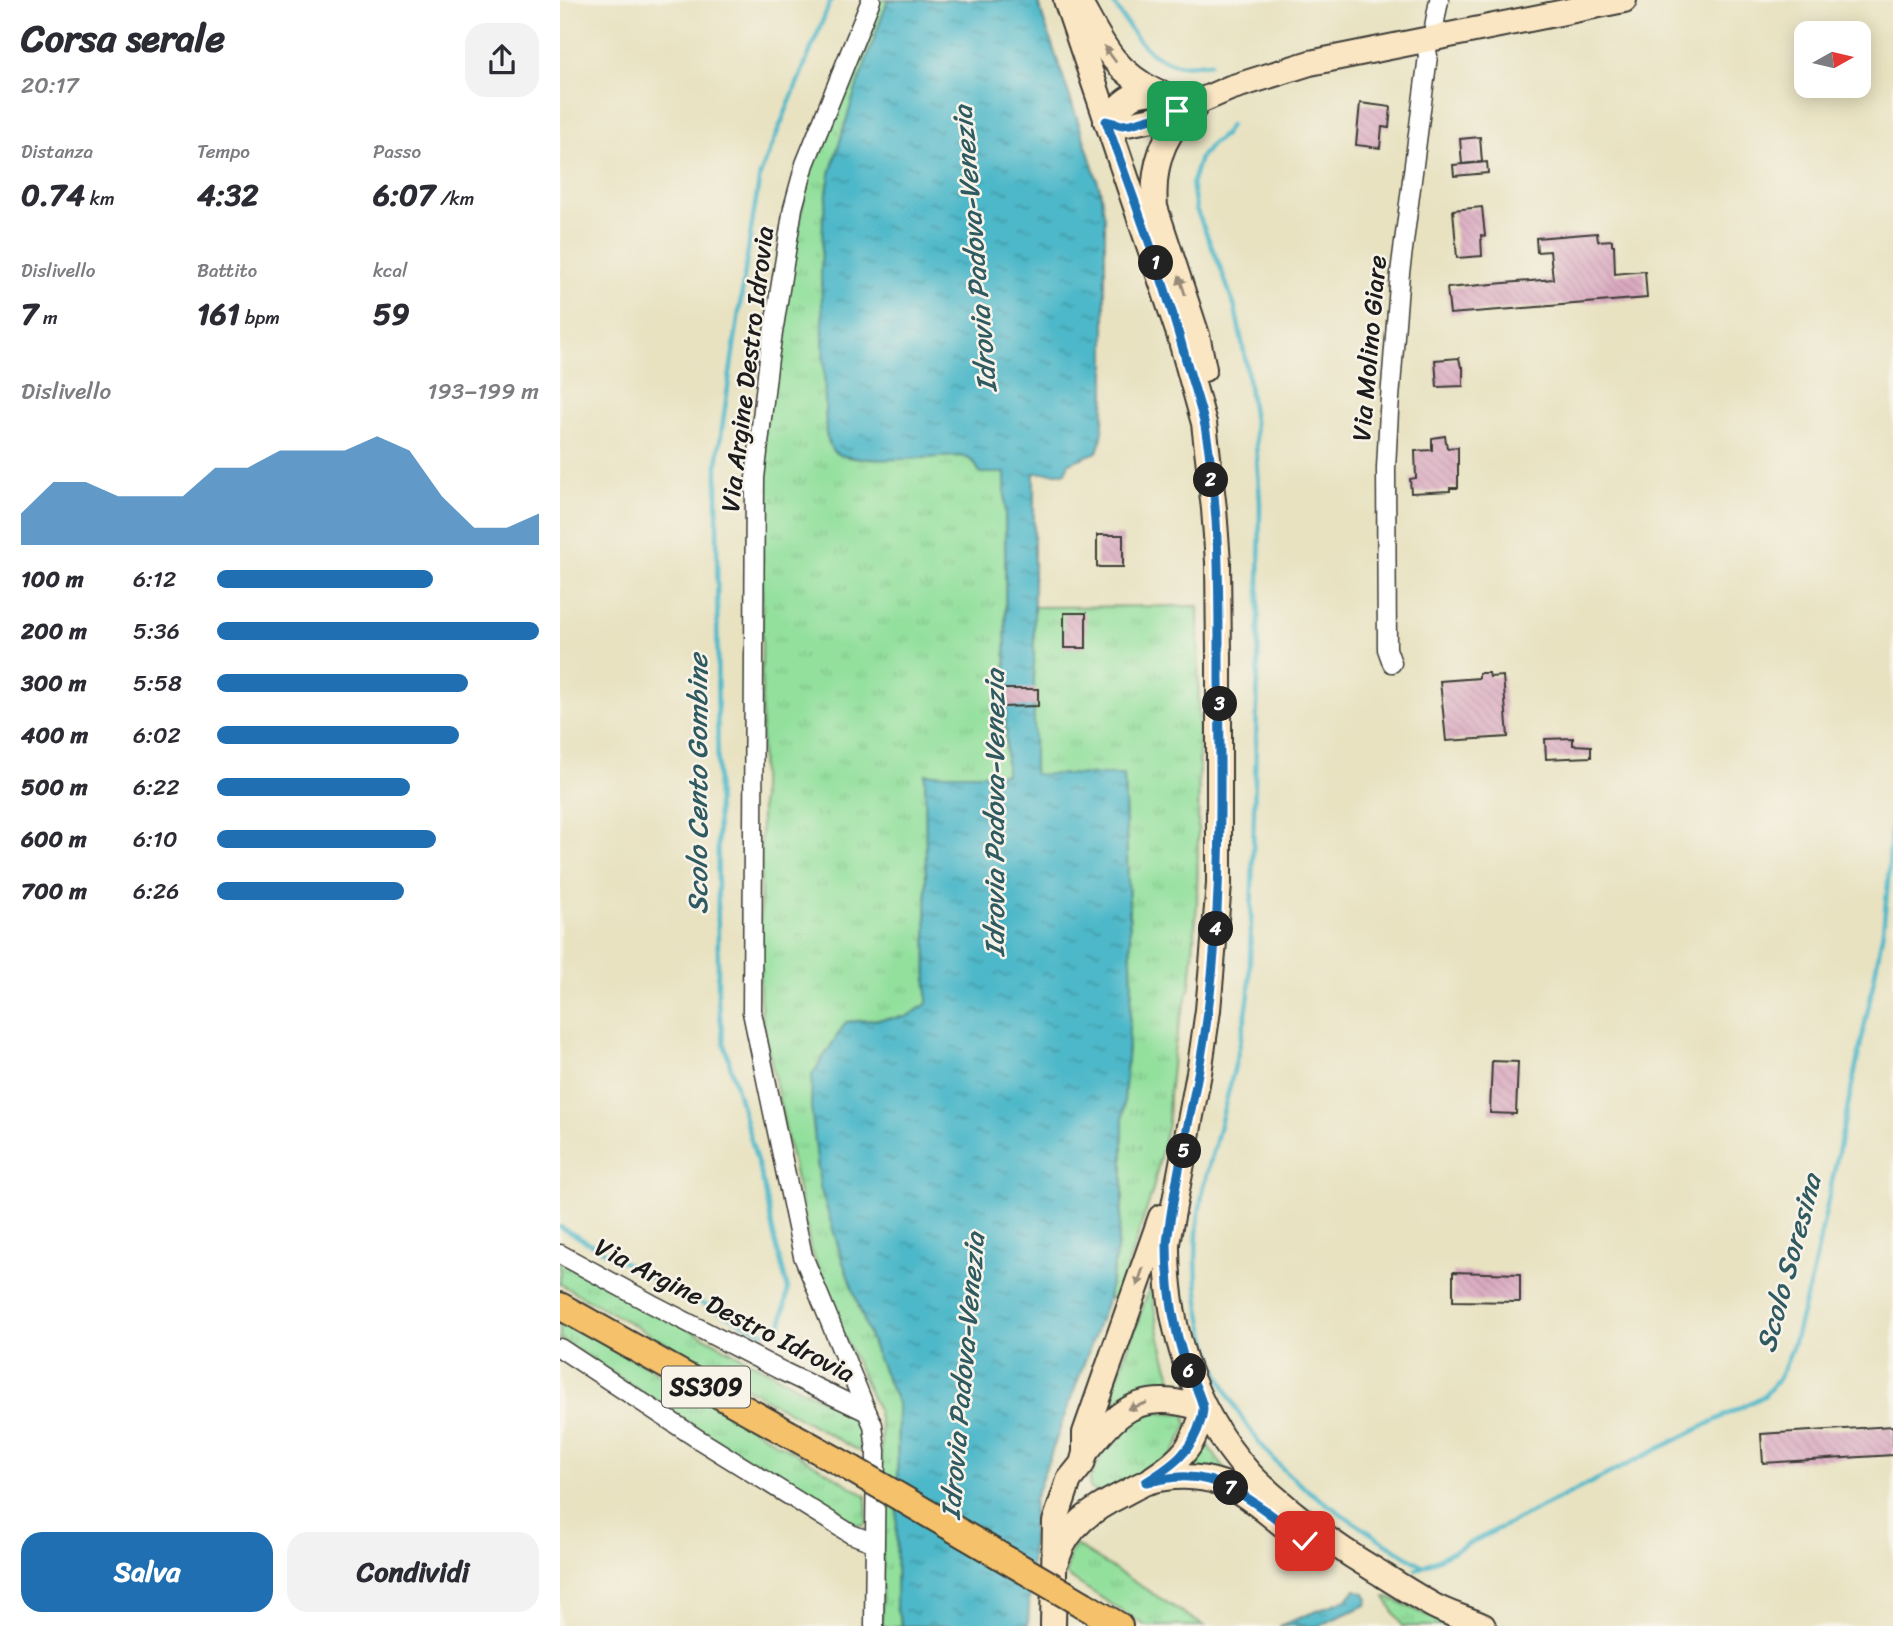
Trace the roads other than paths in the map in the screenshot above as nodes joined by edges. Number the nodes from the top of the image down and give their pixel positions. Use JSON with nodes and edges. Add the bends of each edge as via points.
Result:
{"nodes":[{"id":1,"x":871,"y":0,"type":"edge"},
{"id":2,"x":1066,"y":0,"type":"edge"},
{"id":3,"x":1078,"y":0,"type":"edge"},
{"id":4,"x":1439,"y":0,"type":"edge"},
{"id":5,"x":1624,"y":0,"type":"edge"},
{"id":6,"x":1431,"y":37,"type":"junction"},
{"id":7,"x":1223,"y":90,"type":"junction"},
{"id":8,"x":1158,"y":93,"type":"junction"},
{"id":9,"x":1106,"y":121,"type":"junction"},
{"id":10,"x":1204,"y":423,"type":"junction"},
{"id":11,"x":1392,"y":663,"type":"dead end"},
{"id":12,"x":1185,"y":1143,"type":"junction"},
{"id":13,"x":560,"y":1254,"type":"edge"},
{"id":14,"x":560,"y":1306,"type":"edge"},
{"id":15,"x":560,"y":1348,"type":"edge"},
{"id":16,"x":1204,"y":1408,"type":"junction"},
{"id":17,"x":867,"y":1412,"type":"junction"},
{"id":18,"x":1084,"y":1458,"type":"junction"},
{"id":19,"x":1146,"y":1482,"type":"junction"},
{"id":20,"x":1105,"y":1503,"type":"junction"},
{"id":21,"x":874,"y":1539,"type":"junction"},
{"id":22,"x":1351,"y":1556,"type":"junction"},
{"id":23,"x":1055,"y":1565,"type":"junction"},
{"id":24,"x":874,"y":1626,"type":"edge"},
{"id":25,"x":1054,"y":1626,"type":"edge"},
{"id":26,"x":1119,"y":1626,"type":"edge"},
{"id":27,"x":1483,"y":1626,"type":"edge"}],
"edges":[{"from":1,"to":17,"type":"street","name":"Via Argine Destro Idrovia","via":[[805,164],[793,208],[769,358],[755,478],[752,999],[803,1256]]},
{"from":2,"to":9,"type":"main road"},
{"from":8,"to":3,"type":"main road","one_way":true,"via":[[1121,69]]},
{"from":4,"to":6,"type":"street","name":"Via Molino Giare"},
{"from":5,"to":6,"type":"main road"},
{"from":6,"to":7,"type":"main road","via":[[1310,62]]},
{"from":6,"to":11,"type":"street","name":"Via Molino Giare","via":[[1400,274],[1386,468],[1387,649]]},
{"from":7,"to":8,"type":"main road"},
{"from":7,"to":9,"type":"main road","via":[[1153,119],[1122,125]]},
{"from":10,"to":7,"type":"main road","one_way":true,"via":[[1205,372],[1155,207],[1154,185],[1156,165],[1168,136],[1191,110]]},
{"from":8,"to":9,"type":"main road","via":[[1130,97]]},
{"from":9,"to":10,"type":"main road","via":[[1179,334]]},
{"from":10,"to":12,"type":"main road","via":[[1218,562],[1219,884],[1208,1010]]},
{"from":12,"to":16,"type":"main road","via":[[1169,1226],[1167,1271],[1179,1341]]},
{"from":12,"to":18,"type":"main road","one_way":true,"via":[[1085,1433]]},
{"from":13,"to":17,"type":"street","name":"Via Argine Destro Idrovia"},
{"from":14,"to":26,"type":"main road","number":"SS309","bridge":true,"via":[[852,1469]]},
{"from":15,"to":21,"type":"street","via":[[851,1534]]},
{"from":16,"to":18,"type":"main road","one_way":true,"via":[[1167,1401],[1137,1405],[1112,1420]]},
{"from":16,"to":19,"type":"main road","via":[[1189,1447],[1175,1463]]},
{"from":16,"to":22,"type":"main road","via":[[1250,1474],[1298,1518]]},
{"from":17,"to":21,"type":"street","name":"Via Argine Destro Idrovia","via":[[876,1451]]},
{"from":18,"to":20,"type":"main road","via":[[1082,1491],[1091,1500]]},
{"from":18,"to":23,"type":"main road","via":[[1058,1508]]},
{"from":19,"to":20,"type":"main road"},
{"from":19,"to":22,"type":"main road","via":[[1179,1477],[1222,1484],[1243,1494],[1305,1541]]},
{"from":20,"to":23,"type":"main road","via":[[1066,1536]]},
{"from":21,"to":24,"type":"street","name":"Via Argine Destro Idrovia"},
{"from":22,"to":27,"type":"main road","via":[[1436,1607]]},
{"from":23,"to":25,"type":"main road"}]}
